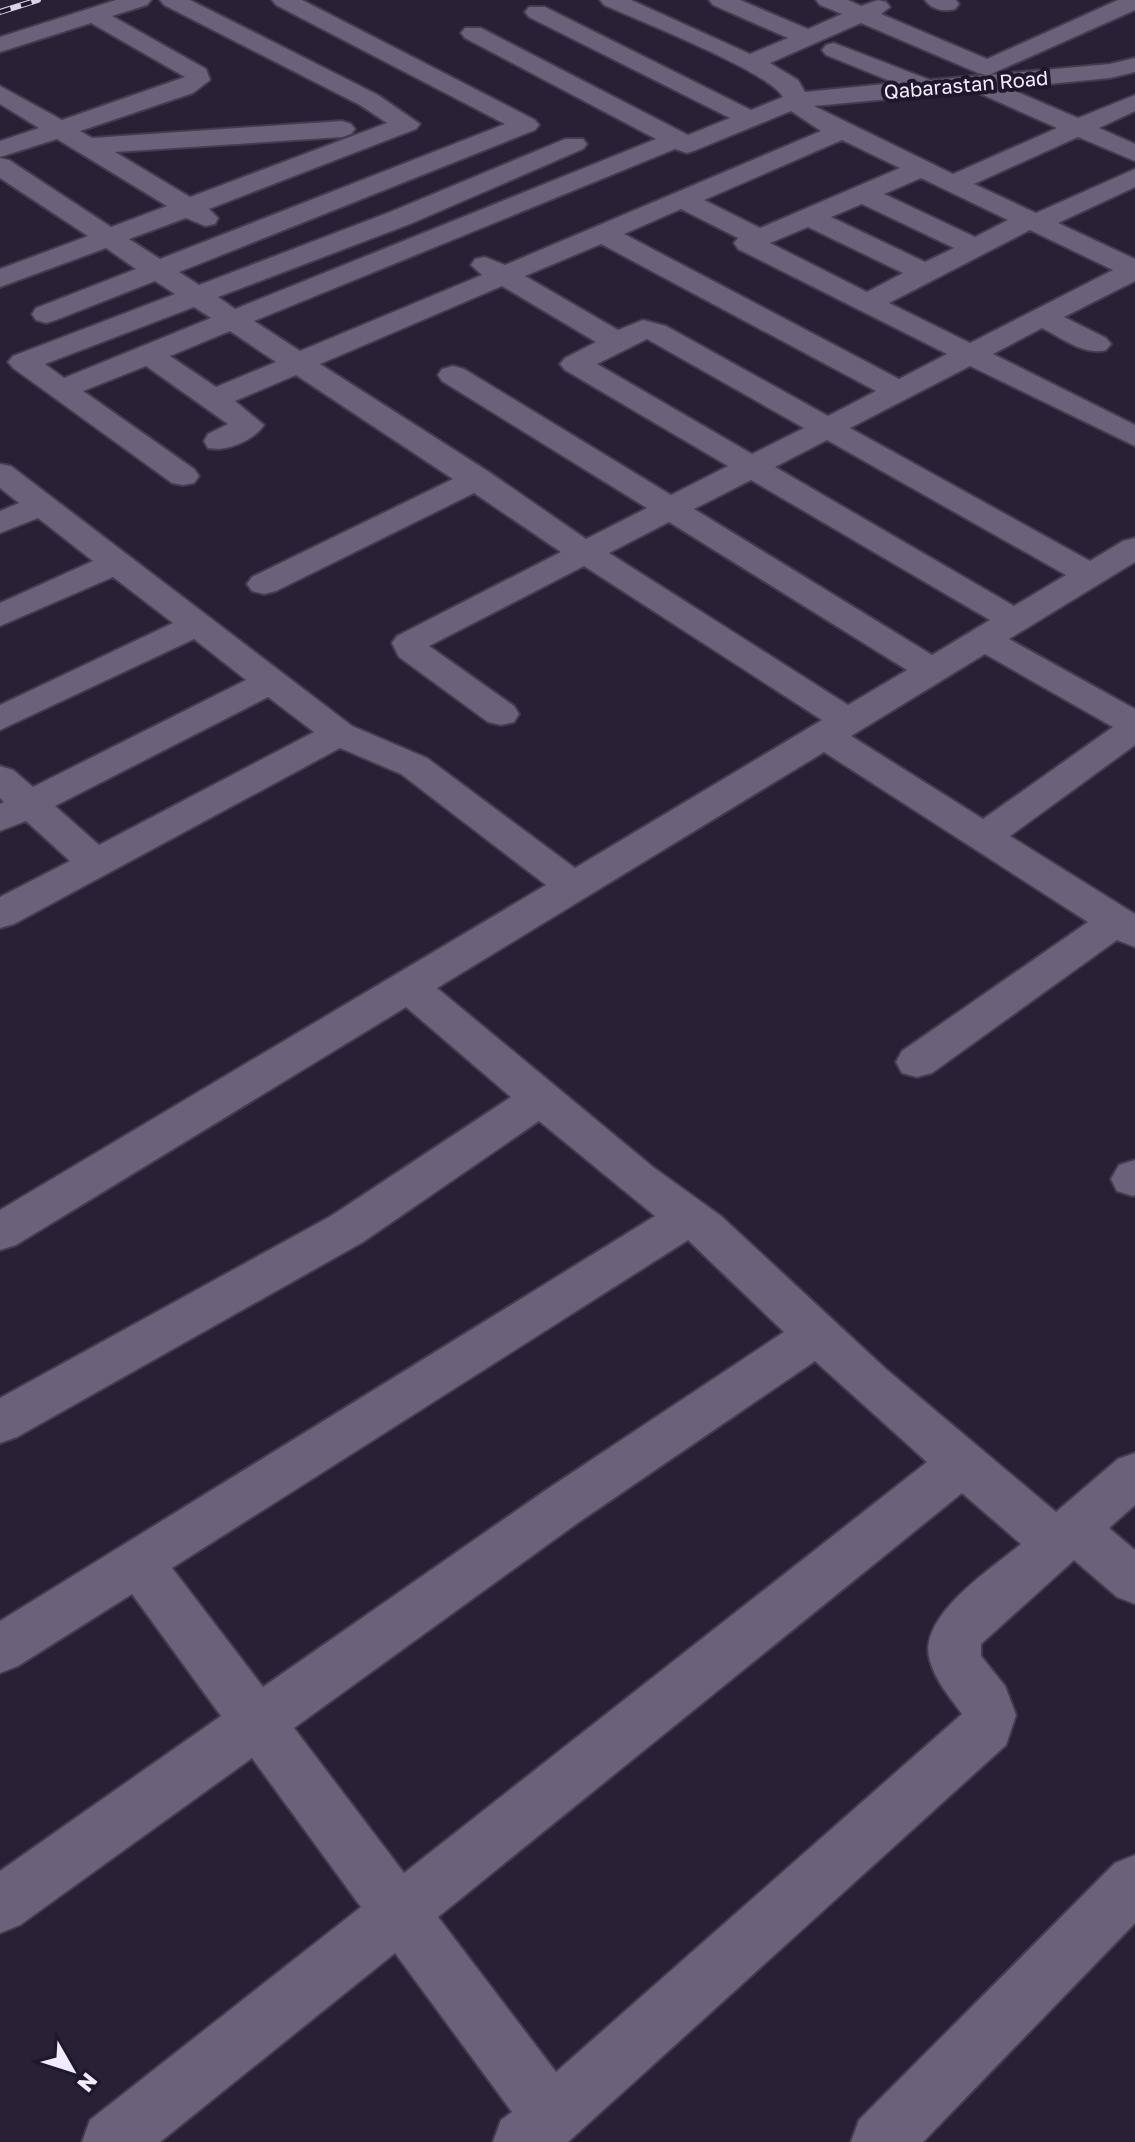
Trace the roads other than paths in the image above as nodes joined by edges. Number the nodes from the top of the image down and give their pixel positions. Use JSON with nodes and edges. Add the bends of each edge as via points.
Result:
{"nodes":[{"id":1,"x":139,"y":0,"type":"edge"},
{"id":2,"x":172,"y":0,"type":"edge"},
{"id":3,"x":284,"y":0,"type":"edge"},
{"id":4,"x":568,"y":0,"type":"edge"},
{"id":5,"x":612,"y":0,"type":"edge"},
{"id":6,"x":721,"y":0,"type":"edge"},
{"id":7,"x":828,"y":0,"type":"edge"},
{"id":8,"x":894,"y":0,"type":"edge"},
{"id":9,"x":1135,"y":1,"type":"edge"},
{"id":10,"x":862,"y":14,"type":"junction"},
{"id":11,"x":93,"y":15,"type":"junction"},
{"id":12,"x":517,"y":19,"type":"junction"},
{"id":13,"x":808,"y":38,"type":"junction"},
{"id":14,"x":0,"y":45,"type":"edge"},
{"id":15,"x":834,"y":50,"type":"dead end"},
{"id":16,"x":750,"y":63,"type":"junction"},
{"id":17,"x":1135,"y":65,"type":"edge"},
{"id":18,"x":977,"y":83,"type":"junction"},
{"id":19,"x":928,"y":88,"type":"junction"},
{"id":20,"x":0,"y":93,"type":"edge"},
{"id":21,"x":797,"y":100,"type":"junction"},
{"id":22,"x":1135,"y":102,"type":"edge"},
{"id":23,"x":752,"y":120,"type":"junction"},
{"id":24,"x":1079,"y":127,"type":"junction"},
{"id":25,"x":342,"y":129,"type":"dead end"},
{"id":26,"x":61,"y":130,"type":"junction"},
{"id":27,"x":842,"y":131,"type":"junction"},
{"id":28,"x":279,"y":133,"type":"junction"},
{"id":29,"x":176,"y":140,"type":"junction"},
{"id":30,"x":675,"y":140,"type":"junction"},
{"id":31,"x":574,"y":144,"type":"dead end"},
{"id":32,"x":88,"y":146,"type":"junction"},
{"id":33,"x":0,"y":149,"type":"edge"},
{"id":34,"x":1135,"y":153,"type":"edge"},
{"id":35,"x":323,"y":158,"type":"junction"},
{"id":36,"x":0,"y":166,"type":"edge"},
{"id":37,"x":920,"y":169,"type":"junction"},
{"id":38,"x":1135,"y":177,"type":"edge"},
{"id":39,"x":952,"y":184,"type":"junction"},
{"id":40,"x":249,"y":186,"type":"junction"},
{"id":41,"x":862,"y":194,"type":"junction"},
{"id":42,"x":680,"y":198,"type":"junction"},
{"id":43,"x":189,"y":208,"type":"junction"},
{"id":44,"x":298,"y":216,"type":"junction"},
{"id":45,"x":809,"y":217,"type":"junction"},
{"id":46,"x":400,"y":218,"type":"junction"},
{"id":47,"x":1032,"y":222,"type":"junction"},
{"id":48,"x":600,"y":232,"type":"junction"},
{"id":49,"x":109,"y":238,"type":"junction"},
{"id":50,"x":238,"y":238,"type":"junction"},
{"id":51,"x":435,"y":238,"type":"junction"},
{"id":52,"x":759,"y":238,"type":"junction"},
{"id":53,"x":1122,"y":240,"type":"dead end"},
{"id":54,"x":975,"y":247,"type":"junction"},
{"id":55,"x":0,"y":252,"type":"edge"},
{"id":56,"x":1096,"y":253,"type":"junction"},
{"id":57,"x":277,"y":264,"type":"junction"},
{"id":58,"x":158,"y":268,"type":"junction"},
{"id":59,"x":1135,"y":270,"type":"edge"},
{"id":60,"x":925,"y":273,"type":"junction"},
{"id":61,"x":13,"y":274,"type":"edge"},
{"id":62,"x":502,"y":274,"type":"junction"},
{"id":63,"x":197,"y":294,"type":"junction"},
{"id":64,"x":867,"y":303,"type":"junction"},
{"id":65,"x":46,"y":314,"type":"dead end"},
{"id":66,"x":1042,"y":317,"type":"junction"},
{"id":67,"x":235,"y":319,"type":"junction"},
{"id":68,"x":615,"y":341,"type":"junction"},
{"id":69,"x":1096,"y":344,"type":"dead end"},
{"id":70,"x":149,"y":354,"type":"junction"},
{"id":71,"x":970,"y":355,"type":"junction"},
{"id":72,"x":299,"y":362,"type":"junction"},
{"id":73,"x":453,"y":375,"type":"dead end"},
{"id":74,"x":60,"y":390,"type":"junction"},
{"id":75,"x":899,"y":391,"type":"junction"},
{"id":76,"x":214,"y":399,"type":"junction"},
{"id":77,"x":825,"y":429,"type":"junction"},
{"id":78,"x":1135,"y":437,"type":"edge"},
{"id":79,"x":219,"y":441,"type":"dead end"},
{"id":80,"x":749,"y":467,"type":"junction"},
{"id":81,"x":0,"y":473,"type":"edge"},
{"id":82,"x":183,"y":476,"type":"dead end"},
{"id":83,"x":478,"y":479,"type":"junction"},
{"id":84,"x":42,"y":505,"type":"junction"},
{"id":85,"x":668,"y":509,"type":"junction"},
{"id":86,"x":0,"y":523,"type":"edge"},
{"id":87,"x":1135,"y":548,"type":"edge"},
{"id":88,"x":584,"y":552,"type":"junction"},
{"id":89,"x":118,"y":562,"type":"junction"},
{"id":90,"x":1090,"y":575,"type":"junction"},
{"id":91,"x":264,"y":584,"type":"dead end"},
{"id":92,"x":0,"y":616,"type":"edge"},
{"id":93,"x":198,"y":624,"type":"junction"},
{"id":94,"x":999,"y":630,"type":"junction"},
{"id":95,"x":932,"y":670,"type":"junction"},
{"id":96,"x":272,"y":681,"type":"junction"},
{"id":97,"x":501,"y":714,"type":"dead end"},
{"id":98,"x":0,"y":719,"type":"edge"},
{"id":99,"x":1135,"y":726,"type":"edge"},
{"id":100,"x":836,"y":728,"type":"junction"},
{"id":101,"x":339,"y":734,"type":"junction"},
{"id":102,"x":0,"y":778,"type":"edge"},
{"id":103,"x":15,"y":811,"type":"edge"},
{"id":104,"x":983,"y":837,"type":"junction"},
{"id":105,"x":96,"y":863,"type":"junction"},
{"id":106,"x":573,"y":886,"type":"junction"},
{"id":107,"x":0,"y":914,"type":"edge"},
{"id":108,"x":1126,"y":927,"type":"edge"},
{"id":109,"x":408,"y":986,"type":"junction"},
{"id":110,"x":917,"y":1062,"type":"dead end"},
{"id":111,"x":541,"y":1098,"type":"junction"},
{"id":112,"x":689,"y":1217,"type":"junction"},
{"id":113,"x":0,"y":1232,"type":"edge"},
{"id":114,"x":818,"y":1334,"type":"junction"},
{"id":115,"x":0,"y":1422,"type":"edge"},
{"id":116,"x":962,"y":1464,"type":"junction"},
{"id":117,"x":1135,"y":1474,"type":"edge"},
{"id":118,"x":1066,"y":1537,"type":"junction"},
{"id":119,"x":137,"y":1561,"type":"junction"},
{"id":120,"x":1135,"y":1581,"type":"edge"},
{"id":121,"x":0,"y":1649,"type":"edge"},
{"id":122,"x":260,"y":1722,"type":"junction"},
{"id":123,"x":1135,"y":1883,"type":"edge"},
{"id":124,"x":0,"y":1905,"type":"edge"},
{"id":125,"x":400,"y":1915,"type":"junction"},
{"id":126,"x":537,"y":2129,"type":"edge"},
{"id":127,"x":112,"y":2142,"type":"edge"},
{"id":128,"x":881,"y":2142,"type":"edge"}],
"edges":[{"from":1,"to":11,"type":"street"},
{"from":2,"to":35,"type":"street","via":[[407,124]]},
{"from":3,"to":44,"type":"street","via":[[526,125]]},
{"from":4,"to":12,"type":"street"},
{"from":5,"to":16,"type":"street"},
{"from":6,"to":13,"type":"street"},
{"from":7,"to":10,"type":"street"},
{"from":8,"to":10,"type":"street"},
{"from":9,"to":10,"type":"street","via":[[987,68]]},
{"from":10,"to":13,"type":"street"},
{"from":11,"to":14,"type":"street"},
{"from":11,"to":26,"type":"street","via":[[199,77],[184,88]]},
{"from":12,"to":23,"type":"street","via":[[652,67]]},
{"from":12,"to":30,"type":"street","via":[[473,33]]},
{"from":13,"to":16,"type":"street"},
{"from":15,"to":19,"type":"street"},
{"from":16,"to":21,"type":"street","via":[[789,85]]},
{"from":17,"to":18,"type":"street","name":"Qabarastan Road"},
{"from":18,"to":19,"type":"street","name":"Qabarastan Road"},
{"from":18,"to":24,"type":"street"},
{"from":19,"to":21,"type":"street","name":"Qabarastan Road"},
{"from":20,"to":26,"type":"street"},
{"from":21,"to":23,"type":"street","name":"Qabarastan Road"},
{"from":21,"to":27,"type":"street","via":[[802,109]]},
{"from":22,"to":24,"type":"street"},
{"from":23,"to":30,"type":"street","name":"Qabarastan Road","via":[[694,144]]},
{"from":24,"to":34,"type":"street"},
{"from":24,"to":39,"type":"street"},
{"from":25,"to":28,"type":"street"},
{"from":26,"to":32,"type":"street"},
{"from":26,"to":33,"type":"street"},
{"from":27,"to":37,"type":"street"},
{"from":27,"to":42,"type":"street"},
{"from":28,"to":29,"type":"street"},
{"from":28,"to":35,"type":"street"},
{"from":29,"to":32,"type":"street"},
{"from":29,"to":40,"type":"street"},
{"from":30,"to":51,"type":"street","name":"Qabarastan Road"},
{"from":31,"to":46,"type":"street"},
{"from":32,"to":43,"type":"street"},
{"from":35,"to":40,"type":"street"},
{"from":36,"to":49,"type":"street"},
{"from":37,"to":39,"type":"street"},
{"from":37,"to":41,"type":"street"},
{"from":38,"to":47,"type":"street"},
{"from":39,"to":47,"type":"street"},
{"from":40,"to":43,"type":"street"},
{"from":40,"to":44,"type":"street"},
{"from":41,"to":45,"type":"street"},
{"from":41,"to":54,"type":"street"},
{"from":42,"to":48,"type":"street"},
{"from":42,"to":52,"type":"street"},
{"from":43,"to":49,"type":"street"},
{"from":43,"to":50,"type":"street"},
{"from":44,"to":50,"type":"street"},
{"from":45,"to":52,"type":"street"},
{"from":45,"to":60,"type":"street"},
{"from":46,"to":51,"type":"street"},
{"from":46,"to":57,"type":"street"},
{"from":47,"to":54,"type":"street"},
{"from":47,"to":56,"type":"street"},
{"from":48,"to":62,"type":"street"},
{"from":48,"to":75,"type":"street"},
{"from":49,"to":58,"type":"street"},
{"from":49,"to":61,"type":"street"},
{"from":50,"to":57,"type":"street"},
{"from":50,"to":58,"type":"street"},
{"from":51,"to":62,"type":"street"},
{"from":51,"to":67,"type":"street","name":"Qabarastan Road"},
{"from":52,"to":64,"type":"street","via":[[748,243]]},
{"from":53,"to":56,"type":"street"},
{"from":54,"to":60,"type":"street"},
{"from":55,"to":61,"type":"street"},
{"from":56,"to":59,"type":"street"},
{"from":57,"to":63,"type":"street"},
{"from":58,"to":63,"type":"street"},
{"from":58,"to":65,"type":"street"},
{"from":59,"to":66,"type":"street"},
{"from":60,"to":64,"type":"street"},
{"from":62,"to":68,"type":"street"},
{"from":62,"to":72,"type":"street"},
{"from":63,"to":67,"type":"street"},
{"from":63,"to":74,"type":"street","via":[[23,362]]},
{"from":64,"to":71,"type":"street"},
{"from":66,"to":69,"type":"street"},
{"from":66,"to":71,"type":"street"},
{"from":67,"to":70,"type":"street","name":"Qabarastan Road"},
{"from":67,"to":72,"type":"street"},
{"from":68,"to":77,"type":"street","via":[[643,329],[656,332]]},
{"from":68,"to":80,"type":"street","via":[[575,364]]},
{"from":70,"to":74,"type":"street","name":"Qabarastan Road"},
{"from":70,"to":76,"type":"street"},
{"from":71,"to":75,"type":"street"},
{"from":71,"to":78,"type":"street"},
{"from":72,"to":76,"type":"street"},
{"from":72,"to":83,"type":"street"},
{"from":73,"to":85,"type":"street"},
{"from":74,"to":82,"type":"street"},
{"from":75,"to":77,"type":"street"},
{"from":76,"to":79,"type":"street","via":[[249,425]]},
{"from":77,"to":80,"type":"street"},
{"from":77,"to":90,"type":"street"},
{"from":80,"to":85,"type":"street"},
{"from":80,"to":94,"type":"street"},
{"from":81,"to":84,"type":"street"},
{"from":83,"to":88,"type":"street"},
{"from":83,"to":91,"type":"street"},
{"from":84,"to":86,"type":"street"},
{"from":84,"to":89,"type":"street"},
{"from":85,"to":88,"type":"street"},
{"from":85,"to":95,"type":"street"},
{"from":87,"to":90,"type":"street"},
{"from":88,"to":97,"type":"street","via":[[409,643],[411,650]]},
{"from":88,"to":100,"type":"street"},
{"from":89,"to":92,"type":"street"},
{"from":89,"to":93,"type":"street"},
{"from":90,"to":94,"type":"street"},
{"from":93,"to":96,"type":"street"},
{"from":93,"to":98,"type":"street"},
{"from":94,"to":95,"type":"street"},
{"from":94,"to":99,"type":"street"},
{"from":95,"to":100,"type":"street"},
{"from":96,"to":101,"type":"street"},
{"from":96,"to":103,"type":"street"},
{"from":99,"to":104,"type":"street"},
{"from":100,"to":104,"type":"street"},
{"from":100,"to":106,"type":"street"},
{"from":101,"to":105,"type":"street"},
{"from":101,"to":106,"type":"street","via":[[414,766]]},
{"from":102,"to":103,"type":"street"},
{"from":103,"to":105,"type":"street"},
{"from":104,"to":108,"type":"street"},
{"from":105,"to":107,"type":"street"},
{"from":106,"to":109,"type":"street"},
{"from":108,"to":110,"type":"street"},
{"from":109,"to":111,"type":"street"},
{"from":109,"to":113,"type":"street"},
{"from":111,"to":112,"type":"street"},
{"from":111,"to":115,"type":"street","via":[[347,1229]]},
{"from":112,"to":114,"type":"street"},
{"from":112,"to":119,"type":"street"},
{"from":114,"to":116,"type":"street"},
{"from":114,"to":122,"type":"street","via":[[561,1507]]},
{"from":116,"to":118,"type":"street"},
{"from":116,"to":125,"type":"street","via":[[716,1656]]},
{"from":117,"to":118,"type":"street"},
{"from":118,"to":120,"type":"street"},
{"from":118,"to":126,"type":"street","via":[[967,1621],[953,1642],[957,1666],[990,1711],[987,1727]]},
{"from":119,"to":121,"type":"street"},
{"from":119,"to":122,"type":"street"},
{"from":122,"to":124,"type":"street"},
{"from":122,"to":125,"type":"street"},
{"from":123,"to":128,"type":"street"},
{"from":125,"to":126,"type":"street"},
{"from":125,"to":127,"type":"street"}]}
